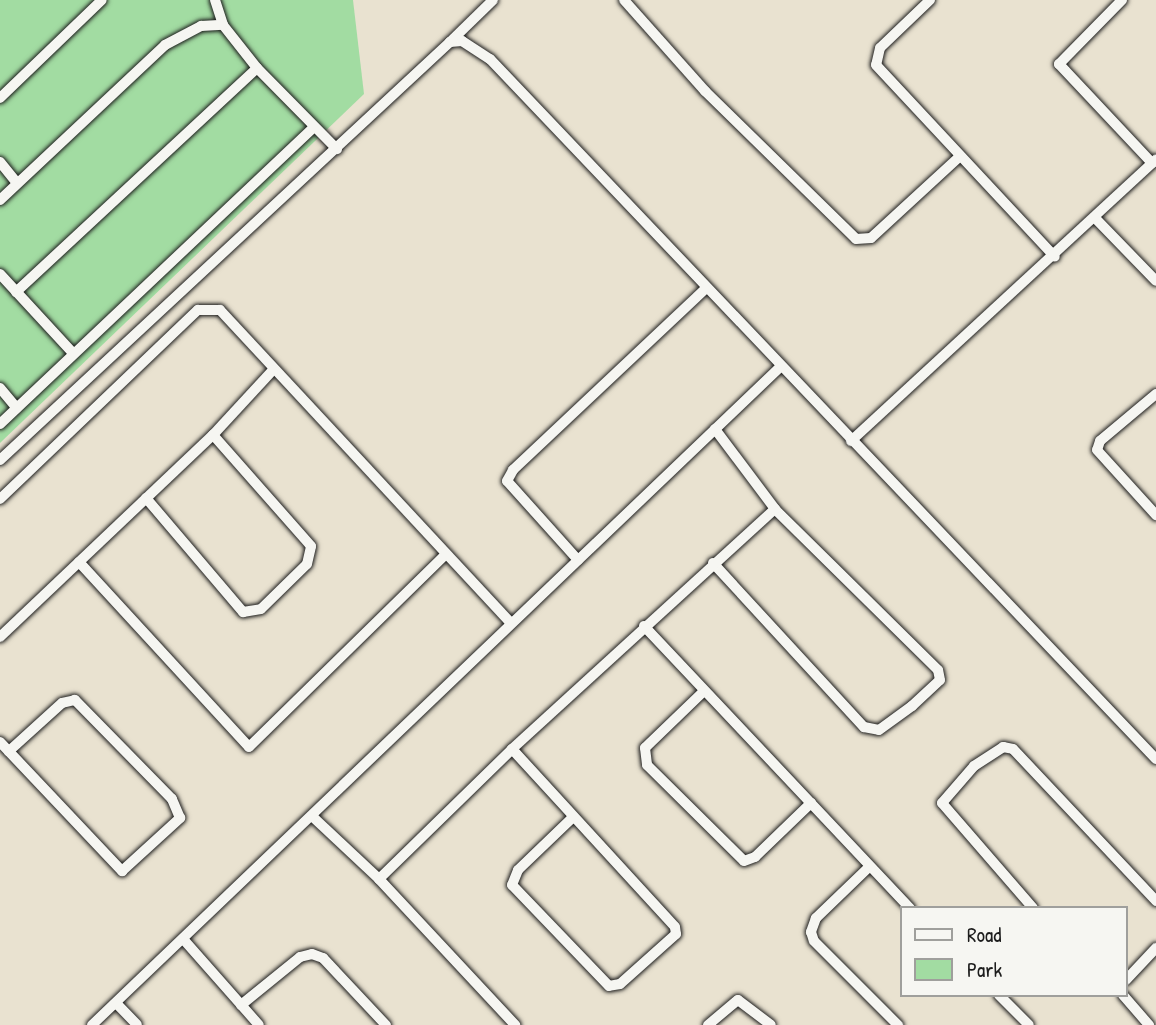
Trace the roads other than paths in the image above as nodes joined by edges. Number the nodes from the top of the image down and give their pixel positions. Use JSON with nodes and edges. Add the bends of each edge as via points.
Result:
{"nodes":[{"id":1,"x":103,"y":0,"type":"edge"},
{"id":2,"x":215,"y":0,"type":"edge"},
{"id":3,"x":493,"y":0,"type":"edge"},
{"id":4,"x":624,"y":0,"type":"edge"},
{"id":5,"x":930,"y":0,"type":"edge"},
{"id":6,"x":1122,"y":0,"type":"edge"},
{"id":7,"x":223,"y":25,"type":"junction"},
{"id":8,"x":450,"y":42,"type":"junction"},
{"id":9,"x":257,"y":68,"type":"junction"},
{"id":10,"x":0,"y":98,"type":"edge"},
{"id":11,"x":313,"y":128,"type":"junction"},
{"id":12,"x":337,"y":149,"type":"junction"},
{"id":13,"x":958,"y":158,"type":"junction"},
{"id":14,"x":0,"y":162,"type":"edge"},
{"id":15,"x":1154,"y":162,"type":"edge"},
{"id":16,"x":17,"y":183,"type":"junction"},
{"id":17,"x":0,"y":200,"type":"edge"},
{"id":18,"x":1096,"y":219,"type":"junction"},
{"id":19,"x":1055,"y":257,"type":"junction"},
{"id":20,"x":0,"y":274,"type":"edge"},
{"id":21,"x":1156,"y":281,"type":"edge"},
{"id":22,"x":705,"y":289,"type":"junction"},
{"id":23,"x":16,"y":292,"type":"junction"},
{"id":24,"x":73,"y":353,"type":"junction"},
{"id":25,"x":780,"y":367,"type":"junction"},
{"id":26,"x":272,"y":370,"type":"junction"},
{"id":27,"x":0,"y":388,"type":"edge"},
{"id":28,"x":1156,"y":394,"type":"edge"},
{"id":29,"x":17,"y":408,"type":"junction"},
{"id":30,"x":0,"y":424,"type":"edge"},
{"id":31,"x":715,"y":429,"type":"junction"},
{"id":32,"x":213,"y":435,"type":"junction"},
{"id":33,"x":851,"y":441,"type":"junction"},
{"id":34,"x":0,"y":460,"type":"edge"},
{"id":35,"x":146,"y":498,"type":"junction"},
{"id":36,"x":0,"y":499,"type":"edge"},
{"id":37,"x":775,"y":509,"type":"junction"},
{"id":38,"x":1156,"y":515,"type":"edge"},
{"id":39,"x":445,"y":555,"type":"junction"},
{"id":40,"x":578,"y":560,"type":"junction"},
{"id":41,"x":79,"y":562,"type":"junction"},
{"id":42,"x":713,"y":563,"type":"junction"},
{"id":43,"x":510,"y":622,"type":"junction"},
{"id":44,"x":644,"y":626,"type":"junction"},
{"id":45,"x":0,"y":637,"type":"edge"},
{"id":46,"x":704,"y":691,"type":"junction"},
{"id":47,"x":0,"y":742,"type":"edge"},
{"id":48,"x":512,"y":749,"type":"junction"},
{"id":49,"x":9,"y":751,"type":"junction"},
{"id":50,"x":1156,"y":759,"type":"edge"},
{"id":51,"x":811,"y":803,"type":"junction"},
{"id":52,"x":313,"y":817,"type":"junction"},
{"id":53,"x":573,"y":817,"type":"junction"},
{"id":54,"x":869,"y":867,"type":"junction"},
{"id":55,"x":379,"y":879,"type":"junction"},
{"id":56,"x":1156,"y":901,"type":"edge"},
{"id":57,"x":908,"y":906,"type":"edge"},
{"id":58,"x":1031,"y":906,"type":"edge"},
{"id":59,"x":184,"y":940,"type":"junction"},
{"id":60,"x":1156,"y":948,"type":"edge"},
{"id":61,"x":1128,"y":978,"type":"edge"},
{"id":62,"x":1001,"y":997,"type":"edge"},
{"id":63,"x":1125,"y":997,"type":"edge"},
{"id":64,"x":116,"y":1003,"type":"junction"},
{"id":65,"x":241,"y":1005,"type":"junction"},
{"id":66,"x":92,"y":1025,"type":"edge"},
{"id":67,"x":137,"y":1025,"type":"edge"},
{"id":68,"x":259,"y":1025,"type":"edge"},
{"id":69,"x":386,"y":1025,"type":"edge"},
{"id":70,"x":515,"y":1025,"type":"edge"},
{"id":71,"x":708,"y":1025,"type":"edge"},
{"id":72,"x":772,"y":1025,"type":"edge"},
{"id":73,"x":898,"y":1025,"type":"edge"},
{"id":74,"x":1029,"y":1025,"type":"edge"},
{"id":75,"x":1149,"y":1025,"type":"edge"}],
"edges":[{"from":1,"to":10,"type":"street"},
{"from":2,"to":7,"type":"street"},
{"from":3,"to":8,"type":"street"},
{"from":4,"to":13,"type":"street","via":[[705,90],[856,239],[871,239]]},
{"from":5,"to":13,"type":"street","via":[[880,48],[876,65]]},
{"from":6,"to":15,"type":"street","via":[[1059,64]]},
{"from":7,"to":9,"type":"street"},
{"from":7,"to":16,"type":"street","via":[[201,26],[165,45]]},
{"from":8,"to":12,"type":"street"},
{"from":8,"to":22,"type":"street","via":[[462,41],[490,59]]},
{"from":9,"to":11,"type":"street"},
{"from":9,"to":23,"type":"street"},
{"from":11,"to":12,"type":"street"},
{"from":11,"to":24,"type":"street"},
{"from":12,"to":34,"type":"street"},
{"from":13,"to":19,"type":"street"},
{"from":14,"to":16,"type":"street"},
{"from":15,"to":18,"type":"street"},
{"from":16,"to":17,"type":"street"},
{"from":18,"to":19,"type":"street"},
{"from":18,"to":21,"type":"street"},
{"from":19,"to":33,"type":"street"},
{"from":20,"to":23,"type":"street"},
{"from":22,"to":25,"type":"street"},
{"from":22,"to":40,"type":"street","via":[[513,470],[507,481]]},
{"from":23,"to":24,"type":"street"},
{"from":24,"to":29,"type":"street"},
{"from":25,"to":31,"type":"street"},
{"from":25,"to":33,"type":"street"},
{"from":26,"to":32,"type":"street"},
{"from":26,"to":36,"type":"street","via":[[220,310],[198,310]]},
{"from":26,"to":39,"type":"street"},
{"from":27,"to":29,"type":"street"},
{"from":28,"to":38,"type":"street","via":[[1100,441],[1097,450]]},
{"from":29,"to":30,"type":"street"},
{"from":31,"to":37,"type":"street"},
{"from":31,"to":40,"type":"street"},
{"from":32,"to":35,"type":"street"},
{"from":32,"to":35,"type":"street","via":[[311,546],[307,564],[261,609],[243,612]]},
{"from":33,"to":50,"type":"street"},
{"from":35,"to":41,"type":"street"},
{"from":37,"to":42,"type":"street"},
{"from":37,"to":42,"type":"street","via":[[938,670],[940,680],[912,706],[879,730],[864,727]]},
{"from":39,"to":41,"type":"street","via":[[249,747]]},
{"from":39,"to":43,"type":"street"},
{"from":40,"to":43,"type":"street"},
{"from":41,"to":45,"type":"street"},
{"from":42,"to":44,"type":"street"},
{"from":43,"to":52,"type":"street"},
{"from":44,"to":46,"type":"street"},
{"from":44,"to":48,"type":"street"},
{"from":46,"to":51,"type":"street"},
{"from":46,"to":51,"type":"street","via":[[646,748],[647,765],[744,861]]},
{"from":47,"to":49,"type":"street"},
{"from":48,"to":53,"type":"street"},
{"from":48,"to":55,"type":"street"},
{"from":49,"to":49,"type":"street","via":[[62,702],[75,700],[172,799],[180,818],[122,872]]},
{"from":51,"to":54,"type":"street"},
{"from":52,"to":55,"type":"street"},
{"from":52,"to":59,"type":"street"},
{"from":53,"to":53,"type":"street","via":[[676,927],[676,934],[620,984],[609,986],[512,886],[518,870]]},
{"from":54,"to":57,"type":"street"},
{"from":54,"to":73,"type":"street","via":[[816,918],[811,932],[814,941]]},
{"from":55,"to":70,"type":"street"},
{"from":56,"to":58,"type":"street","via":[[1013,749],[1003,747],[974,766],[942,803]]},
{"from":59,"to":64,"type":"street"},
{"from":59,"to":65,"type":"street"},
{"from":60,"to":61,"type":"street"},
{"from":62,"to":74,"type":"street"},
{"from":63,"to":75,"type":"street"},
{"from":64,"to":66,"type":"street"},
{"from":64,"to":67,"type":"street"},
{"from":65,"to":68,"type":"street"},
{"from":65,"to":69,"type":"street","via":[[300,957],[312,954],[323,958]]},
{"from":71,"to":72,"type":"street","via":[[738,1000]]}]}
